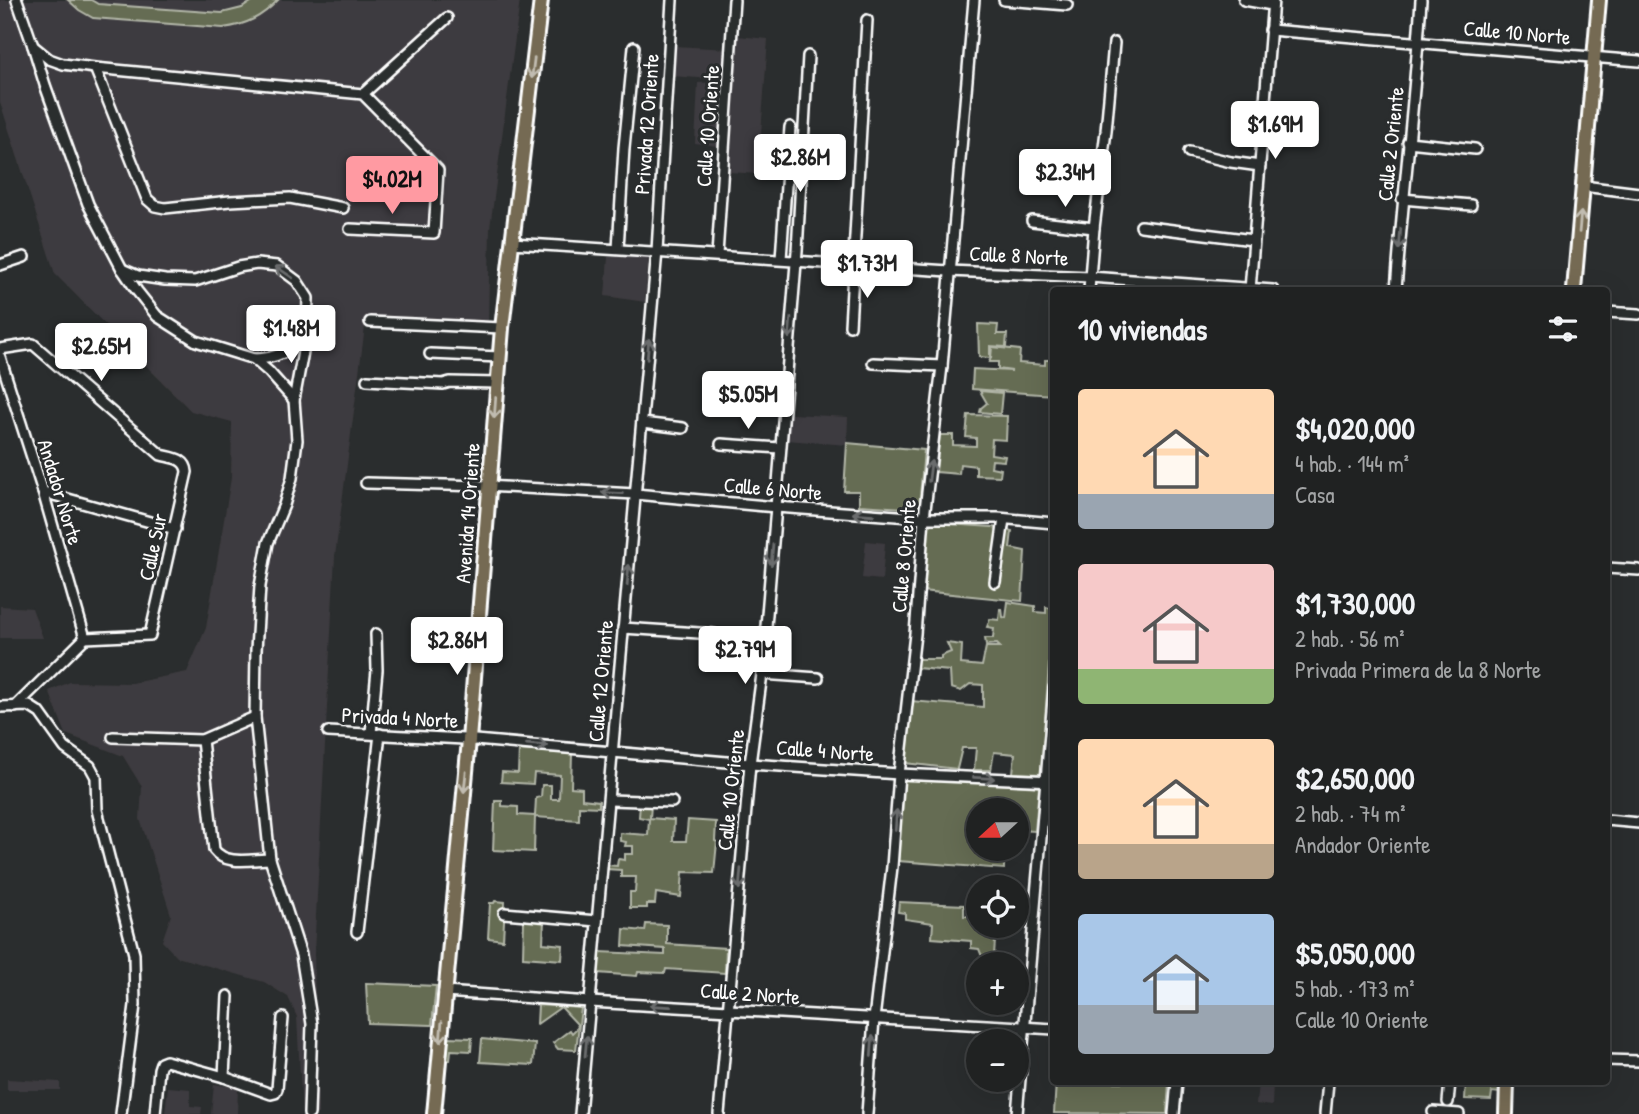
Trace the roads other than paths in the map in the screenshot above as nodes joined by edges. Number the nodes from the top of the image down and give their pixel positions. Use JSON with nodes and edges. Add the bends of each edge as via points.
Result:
{"nodes":[{"id":1,"x":17,"y":0,"type":"edge"},
{"id":2,"x":541,"y":0,"type":"edge"},
{"id":3,"x":672,"y":0,"type":"edge"},
{"id":4,"x":734,"y":0,"type":"edge"},
{"id":5,"x":974,"y":0,"type":"edge"},
{"id":6,"x":1004,"y":0,"type":"edge"},
{"id":7,"x":1244,"y":0,"type":"edge"},
{"id":8,"x":1421,"y":0,"type":"edge"},
{"id":9,"x":1599,"y":0,"type":"edge"},
{"id":10,"x":1273,"y":2,"type":"edge"},
{"id":11,"x":1068,"y":5,"type":"dead end"},
{"id":12,"x":447,"y":18,"type":"dead end"},
{"id":13,"x":867,"y":20,"type":"dead end"},
{"id":14,"x":1270,"y":30,"type":"junction"},
{"id":15,"x":1418,"y":42,"type":"junction"},
{"id":16,"x":1114,"y":43,"type":"dead end"},
{"id":17,"x":33,"y":46,"type":"junction"},
{"id":18,"x":634,"y":47,"type":"dead end"},
{"id":19,"x":807,"y":56,"type":"dead end"},
{"id":20,"x":1593,"y":58,"type":"junction"},
{"id":21,"x":1639,"y":61,"type":"edge"},
{"id":22,"x":96,"y":68,"type":"junction"},
{"id":23,"x":363,"y":94,"type":"junction"},
{"id":24,"x":790,"y":127,"type":"dead end"},
{"id":25,"x":1408,"y":142,"type":"junction"},
{"id":26,"x":1475,"y":149,"type":"dead end"},
{"id":27,"x":1189,"y":152,"type":"dead end"},
{"id":28,"x":1260,"y":166,"type":"junction"},
{"id":29,"x":1583,"y":186,"type":"junction"},
{"id":30,"x":1639,"y":193,"type":"edge"},
{"id":31,"x":1402,"y":199,"type":"junction"},
{"id":32,"x":1471,"y":205,"type":"dead end"},
{"id":33,"x":343,"y":208,"type":"dead end"},
{"id":34,"x":1032,"y":221,"type":"dead end"},
{"id":35,"x":1141,"y":226,"type":"dead end"},
{"id":36,"x":1094,"y":228,"type":"junction"},
{"id":37,"x":350,"y":229,"type":"dead end"},
{"id":38,"x":1253,"y":240,"type":"junction"},
{"id":39,"x":512,"y":243,"type":"junction"},
{"id":40,"x":618,"y":249,"type":"junction"},
{"id":41,"x":657,"y":251,"type":"junction"},
{"id":42,"x":717,"y":255,"type":"junction"},
{"id":43,"x":24,"y":257,"type":"dead end"},
{"id":44,"x":781,"y":259,"type":"junction"},
{"id":45,"x":796,"y":260,"type":"junction"},
{"id":46,"x":0,"y":265,"type":"edge"},
{"id":47,"x":853,"y":265,"type":"junction"},
{"id":48,"x":122,"y":269,"type":"junction"},
{"id":49,"x":949,"y":271,"type":"junction"},
{"id":50,"x":1090,"y":277,"type":"junction"},
{"id":51,"x":1089,"y":287,"type":"edge"},
{"id":52,"x":1213,"y":287,"type":"edge"},
{"id":53,"x":1250,"y":287,"type":"edge"},
{"id":54,"x":1396,"y":287,"type":"edge"},
{"id":55,"x":1574,"y":287,"type":"edge"},
{"id":56,"x":1610,"y":312,"type":"edge"},
{"id":57,"x":1639,"y":314,"type":"edge"},
{"id":58,"x":370,"y":322,"type":"dead end"},
{"id":59,"x":850,"y":326,"type":"dead end"},
{"id":60,"x":502,"y":328,"type":"junction"},
{"id":61,"x":307,"y":330,"type":"junction"},
{"id":62,"x":0,"y":349,"type":"edge"},
{"id":63,"x":430,"y":354,"type":"dead end"},
{"id":64,"x":0,"y":357,"type":"edge"},
{"id":65,"x":500,"y":357,"type":"junction"},
{"id":66,"x":254,"y":359,"type":"junction"},
{"id":67,"x":873,"y":363,"type":"dead end"},
{"id":68,"x":942,"y":366,"type":"junction"},
{"id":69,"x":367,"y":380,"type":"dead end"},
{"id":70,"x":497,"y":383,"type":"junction"},
{"id":71,"x":294,"y":400,"type":"junction"},
{"id":72,"x":642,"y":423,"type":"junction"},
{"id":73,"x":683,"y":428,"type":"dead end"},
{"id":74,"x":721,"y":444,"type":"dead end"},
{"id":75,"x":780,"y":448,"type":"junction"},
{"id":76,"x":366,"y":483,"type":"dead end"},
{"id":77,"x":489,"y":486,"type":"junction"},
{"id":78,"x":43,"y":492,"type":"junction"},
{"id":79,"x":635,"y":494,"type":"junction"},
{"id":80,"x":776,"y":508,"type":"junction"},
{"id":81,"x":924,"y":518,"type":"junction"},
{"id":82,"x":1004,"y":519,"type":"junction"},
{"id":83,"x":1050,"y":523,"type":"edge"},
{"id":84,"x":175,"y":529,"type":"junction"},
{"id":85,"x":1610,"y":568,"type":"edge"},
{"id":86,"x":1639,"y":570,"type":"edge"},
{"id":87,"x":995,"y":582,"type":"dead end"},
{"id":88,"x":623,"y":628,"type":"junction"},
{"id":89,"x":376,"y":634,"type":"dead end"},
{"id":90,"x":714,"y":634,"type":"dead end"},
{"id":91,"x":85,"y":638,"type":"junction"},
{"id":92,"x":762,"y":674,"type":"junction"},
{"id":93,"x":818,"y":678,"type":"dead end"},
{"id":94,"x":0,"y":707,"type":"edge"},
{"id":95,"x":15,"y":707,"type":"junction"},
{"id":96,"x":256,"y":717,"type":"junction"},
{"id":97,"x":328,"y":732,"type":"dead end"},
{"id":98,"x":375,"y":734,"type":"junction"},
{"id":99,"x":113,"y":737,"type":"dead end"},
{"id":100,"x":202,"y":740,"type":"junction"},
{"id":101,"x":469,"y":740,"type":"junction"},
{"id":102,"x":612,"y":751,"type":"junction"},
{"id":103,"x":1050,"y":762,"type":"edge"},
{"id":104,"x":750,"y":764,"type":"junction"},
{"id":105,"x":899,"y":774,"type":"junction"},
{"id":106,"x":1049,"y":781,"type":"edge"},
{"id":107,"x":609,"y":800,"type":"junction"},
{"id":108,"x":672,"y":802,"type":"dead end"},
{"id":109,"x":1610,"y":820,"type":"edge"},
{"id":110,"x":1639,"y":823,"type":"edge"},
{"id":111,"x":270,"y":859,"type":"junction"},
{"id":112,"x":504,"y":913,"type":"dead end"},
{"id":113,"x":597,"y":921,"type":"junction"},
{"id":114,"x":357,"y":932,"type":"dead end"},
{"id":115,"x":444,"y":992,"type":"junction"},
{"id":116,"x":228,"y":996,"type":"dead end"},
{"id":117,"x":590,"y":1002,"type":"junction"},
{"id":118,"x":728,"y":1009,"type":"junction"},
{"id":119,"x":283,"y":1018,"type":"dead end"},
{"id":120,"x":874,"y":1019,"type":"junction"},
{"id":121,"x":1025,"y":1027,"type":"junction"},
{"id":122,"x":1050,"y":1029,"type":"edge"},
{"id":123,"x":1610,"y":1060,"type":"edge"},
{"id":124,"x":1639,"y":1061,"type":"edge"},
{"id":125,"x":224,"y":1077,"type":"junction"},
{"id":126,"x":1177,"y":1085,"type":"edge"},
{"id":127,"x":1328,"y":1085,"type":"edge"},
{"id":128,"x":1450,"y":1085,"type":"edge"},
{"id":129,"x":1507,"y":1085,"type":"edge"},
{"id":130,"x":1448,"y":1102,"type":"dead end"},
{"id":131,"x":1433,"y":1112,"type":"dead end"},
{"id":132,"x":121,"y":1114,"type":"edge"},
{"id":133,"x":155,"y":1114,"type":"edge"},
{"id":134,"x":309,"y":1114,"type":"edge"},
{"id":135,"x":434,"y":1114,"type":"edge"},
{"id":136,"x":580,"y":1114,"type":"edge"},
{"id":137,"x":719,"y":1114,"type":"edge"},
{"id":138,"x":867,"y":1114,"type":"edge"},
{"id":139,"x":1017,"y":1114,"type":"edge"},
{"id":140,"x":1174,"y":1114,"type":"edge"},
{"id":141,"x":1325,"y":1114,"type":"edge"},
{"id":142,"x":1459,"y":1114,"type":"edge"},
{"id":143,"x":1506,"y":1114,"type":"edge"}],
"edges":[{"from":1,"to":17,"type":"street"},
{"from":2,"to":39,"type":"main road","name":"Avenida 14 Oriente","one_way":true},
{"from":3,"to":41,"type":"street","name":"Privada 12 Oriente"},
{"from":4,"to":42,"type":"street","name":"Calle 10 Oriente"},
{"from":5,"to":49,"type":"street","name":"Calle 8 Oriente"},
{"from":6,"to":11,"type":"street"},
{"from":7,"to":10,"type":"street"},
{"from":8,"to":15,"type":"street","name":"Calle 2 Oriente"},
{"from":9,"to":20,"type":"main road"},
{"from":10,"to":14,"type":"street"},
{"from":12,"to":23,"type":"street"},
{"from":13,"to":47,"type":"street"},
{"from":14,"to":15,"type":"street","name":"Calle 10 Norte"},
{"from":14,"to":28,"type":"street"},
{"from":15,"to":20,"type":"street","name":"Calle 10 Norte"},
{"from":15,"to":25,"type":"street","name":"Calle 2 Oriente"},
{"from":16,"to":36,"type":"street"},
{"from":17,"to":22,"type":"street","via":[[63,64]]},
{"from":17,"to":48,"type":"street","via":[[88,204]]},
{"from":18,"to":40,"type":"street"},
{"from":19,"to":45,"type":"street","name":"Calle 10 Oriente"},
{"from":20,"to":21,"type":"street","name":"Calle 10 Norte"},
{"from":20,"to":29,"type":"main road"},
{"from":22,"to":23,"type":"street"},
{"from":22,"to":33,"type":"street","via":[[147,199],[155,206],[290,198]]},
{"from":23,"to":37,"type":"street","via":[[438,170],[433,233]]},
{"from":24,"to":44,"type":"street"},
{"from":25,"to":26,"type":"street"},
{"from":25,"to":31,"type":"street","name":"Calle 2 Oriente"},
{"from":27,"to":28,"type":"street"},
{"from":28,"to":38,"type":"street"},
{"from":29,"to":30,"type":"street"},
{"from":55,"to":29,"type":"main road","one_way":true},
{"from":31,"to":32,"type":"street"},
{"from":31,"to":54,"type":"street","name":"Calle 2 Oriente","one_way":true},
{"from":34,"to":36,"type":"street"},
{"from":35,"to":38,"type":"street"},
{"from":36,"to":50,"type":"street"},
{"from":38,"to":53,"type":"street"},
{"from":39,"to":40,"type":"street","name":"Calle 8 Norte"},
{"from":39,"to":60,"type":"main road","name":"Avenida 14 Oriente"},
{"from":40,"to":41,"type":"street","name":"Calle 8 Norte"},
{"from":41,"to":42,"type":"street","name":"Calle 8 Norte"},
{"from":72,"to":41,"type":"street","name":"Calle 12 Oriente","one_way":true},
{"from":42,"to":44,"type":"street","name":"Calle 8 Norte"},
{"from":43,"to":46,"type":"street"},
{"from":44,"to":45,"type":"street","name":"Calle 8 Norte"},
{"from":45,"to":47,"type":"street","name":"Calle 8 Norte"},
{"from":45,"to":75,"type":"street","name":"Calle 10 Oriente","one_way":true},
{"from":47,"to":49,"type":"street","name":"Calle 8 Norte"},
{"from":47,"to":59,"type":"street"},
{"from":61,"to":48,"type":"street","one_way":true,"via":[[308,298],[297,281],[277,266],[257,264],[195,281],[138,276]]},
{"from":48,"to":66,"type":"street","via":[[157,316],[197,341]]},
{"from":49,"to":50,"type":"street","name":"Calle 8 Norte"},
{"from":49,"to":68,"type":"street","name":"Calle 8 Oriente"},
{"from":50,"to":51,"type":"street"},
{"from":50,"to":52,"type":"street","name":"Calle 8 Norte"},
{"from":56,"to":57,"type":"street"},
{"from":58,"to":60,"type":"street"},
{"from":60,"to":65,"type":"main road","name":"Avenida 14 Oriente"},
{"from":61,"to":66,"type":"street","via":[[281,354]]},
{"from":61,"to":71,"type":"street"},
{"from":62,"to":84,"type":"street","name":"Calle Sur","via":[[33,344],[161,455],[182,460],[187,472]]},
{"from":63,"to":65,"type":"street"},
{"from":64,"to":78,"type":"street","name":"Andador Norte"},
{"from":65,"to":70,"type":"main road","name":"Avenida 14 Oriente"},
{"from":66,"to":71,"type":"street"},
{"from":67,"to":68,"type":"street"},
{"from":81,"to":68,"type":"street","name":"Calle 8 Oriente","one_way":true},
{"from":69,"to":70,"type":"street"},
{"from":70,"to":77,"type":"main road","name":"Avenida 14 Oriente","one_way":true},
{"from":71,"to":96,"type":"street","via":[[298,440],[292,478],[268,543],[260,586]]},
{"from":72,"to":73,"type":"street"},
{"from":72,"to":79,"type":"street","name":"Calle 12 Oriente"},
{"from":74,"to":75,"type":"street"},
{"from":75,"to":80,"type":"street","name":"Calle 10 Oriente"},
{"from":76,"to":77,"type":"street","name":"Calle 6 Norte"},
{"from":79,"to":77,"type":"street","name":"Calle 6 Norte","one_way":true},
{"from":77,"to":101,"type":"main road","name":"Avenida 14 Oriente"},
{"from":78,"to":84,"type":"street"},
{"from":78,"to":91,"type":"street","name":"Andador Norte"},
{"from":79,"to":80,"type":"street","name":"Calle 6 Norte"},
{"from":88,"to":79,"type":"street","name":"Calle 12 Oriente","one_way":true},
{"from":81,"to":80,"type":"street","name":"Calle 6 Norte","one_way":true},
{"from":80,"to":92,"type":"street","name":"Calle 10 Oriente","one_way":true},
{"from":81,"to":82,"type":"street","name":"Calle 6 Norte"},
{"from":81,"to":105,"type":"street","name":"Calle 8 Oriente"},
{"from":82,"to":83,"type":"street","name":"Calle 6 Norte"},
{"from":82,"to":87,"type":"street"},
{"from":84,"to":91,"type":"street","name":"Calle Sur","via":[[150,635]]},
{"from":85,"to":86,"type":"street"},
{"from":88,"to":90,"type":"street"},
{"from":88,"to":102,"type":"street","name":"Calle 12 Oriente"},
{"from":89,"to":98,"type":"street"},
{"from":91,"to":95,"type":"street"},
{"from":92,"to":93,"type":"street"},
{"from":92,"to":104,"type":"street","name":"Calle 10 Oriente"},
{"from":94,"to":95,"type":"street"},
{"from":95,"to":132,"type":"street","via":[[29,706],[40,713],[65,748],[90,766],[96,777],[97,810],[134,954],[135,1005]]},
{"from":96,"to":100,"type":"street"},
{"from":96,"to":111,"type":"street"},
{"from":97,"to":98,"type":"street","name":"Privada 4 Norte"},
{"from":98,"to":101,"type":"street","name":"Privada 4 Norte"},
{"from":98,"to":114,"type":"street"},
{"from":99,"to":100,"type":"street"},
{"from":100,"to":111,"type":"street","via":[[214,850],[230,860]]},
{"from":101,"to":102,"type":"street","name":"Calle 4 Norte","one_way":true},
{"from":101,"to":115,"type":"main road","name":"Avenida 14 Oriente","one_way":true},
{"from":102,"to":104,"type":"street","name":"Calle 4 Norte"},
{"from":102,"to":107,"type":"street","name":"Calle 12 Oriente"},
{"from":103,"to":106,"type":"street"},
{"from":104,"to":105,"type":"street","name":"Calle 4 Norte"},
{"from":104,"to":118,"type":"street","name":"Calle 10 Oriente","one_way":true},
{"from":105,"to":106,"type":"street","name":"Calle 4 Norte","one_way":true},
{"from":120,"to":105,"type":"street","name":"Calle 8 Oriente","one_way":true},
{"from":106,"to":121,"type":"street"},
{"from":107,"to":108,"type":"street"},
{"from":107,"to":113,"type":"street","name":"Calle 12 Oriente"},
{"from":109,"to":110,"type":"street"},
{"from":111,"to":134,"type":"street","via":[[301,955],[312,1024]]},
{"from":112,"to":113,"type":"street"},
{"from":113,"to":117,"type":"street","name":"Calle 12 Oriente"},
{"from":115,"to":117,"type":"street","name":"Calle 2 Norte"},
{"from":115,"to":135,"type":"main road","name":"Avenida 14 Oriente","one_way":true},
{"from":116,"to":125,"type":"street"},
{"from":118,"to":117,"type":"street","name":"Calle 2 Norte","one_way":true},
{"from":136,"to":117,"type":"street","name":"Calle 12 Oriente","one_way":true},
{"from":118,"to":120,"type":"street","name":"Calle 2 Norte"},
{"from":118,"to":137,"type":"street","name":"Calle 10 Oriente"},
{"from":119,"to":125,"type":"street","via":[[275,1093]]},
{"from":120,"to":121,"type":"street","name":"Calle 2 Norte"},
{"from":138,"to":120,"type":"street","name":"Calle 8 Oriente","one_way":true},
{"from":121,"to":122,"type":"street","name":"Calle 2 Norte"},
{"from":121,"to":139,"type":"street"},
{"from":123,"to":124,"type":"street"},
{"from":125,"to":133,"type":"street","via":[[161,1063]]},
{"from":126,"to":140,"type":"street"},
{"from":127,"to":141,"type":"street"},
{"from":128,"to":130,"type":"street"},
{"from":129,"to":143,"type":"main road"},
{"from":131,"to":142,"type":"street"}]}
